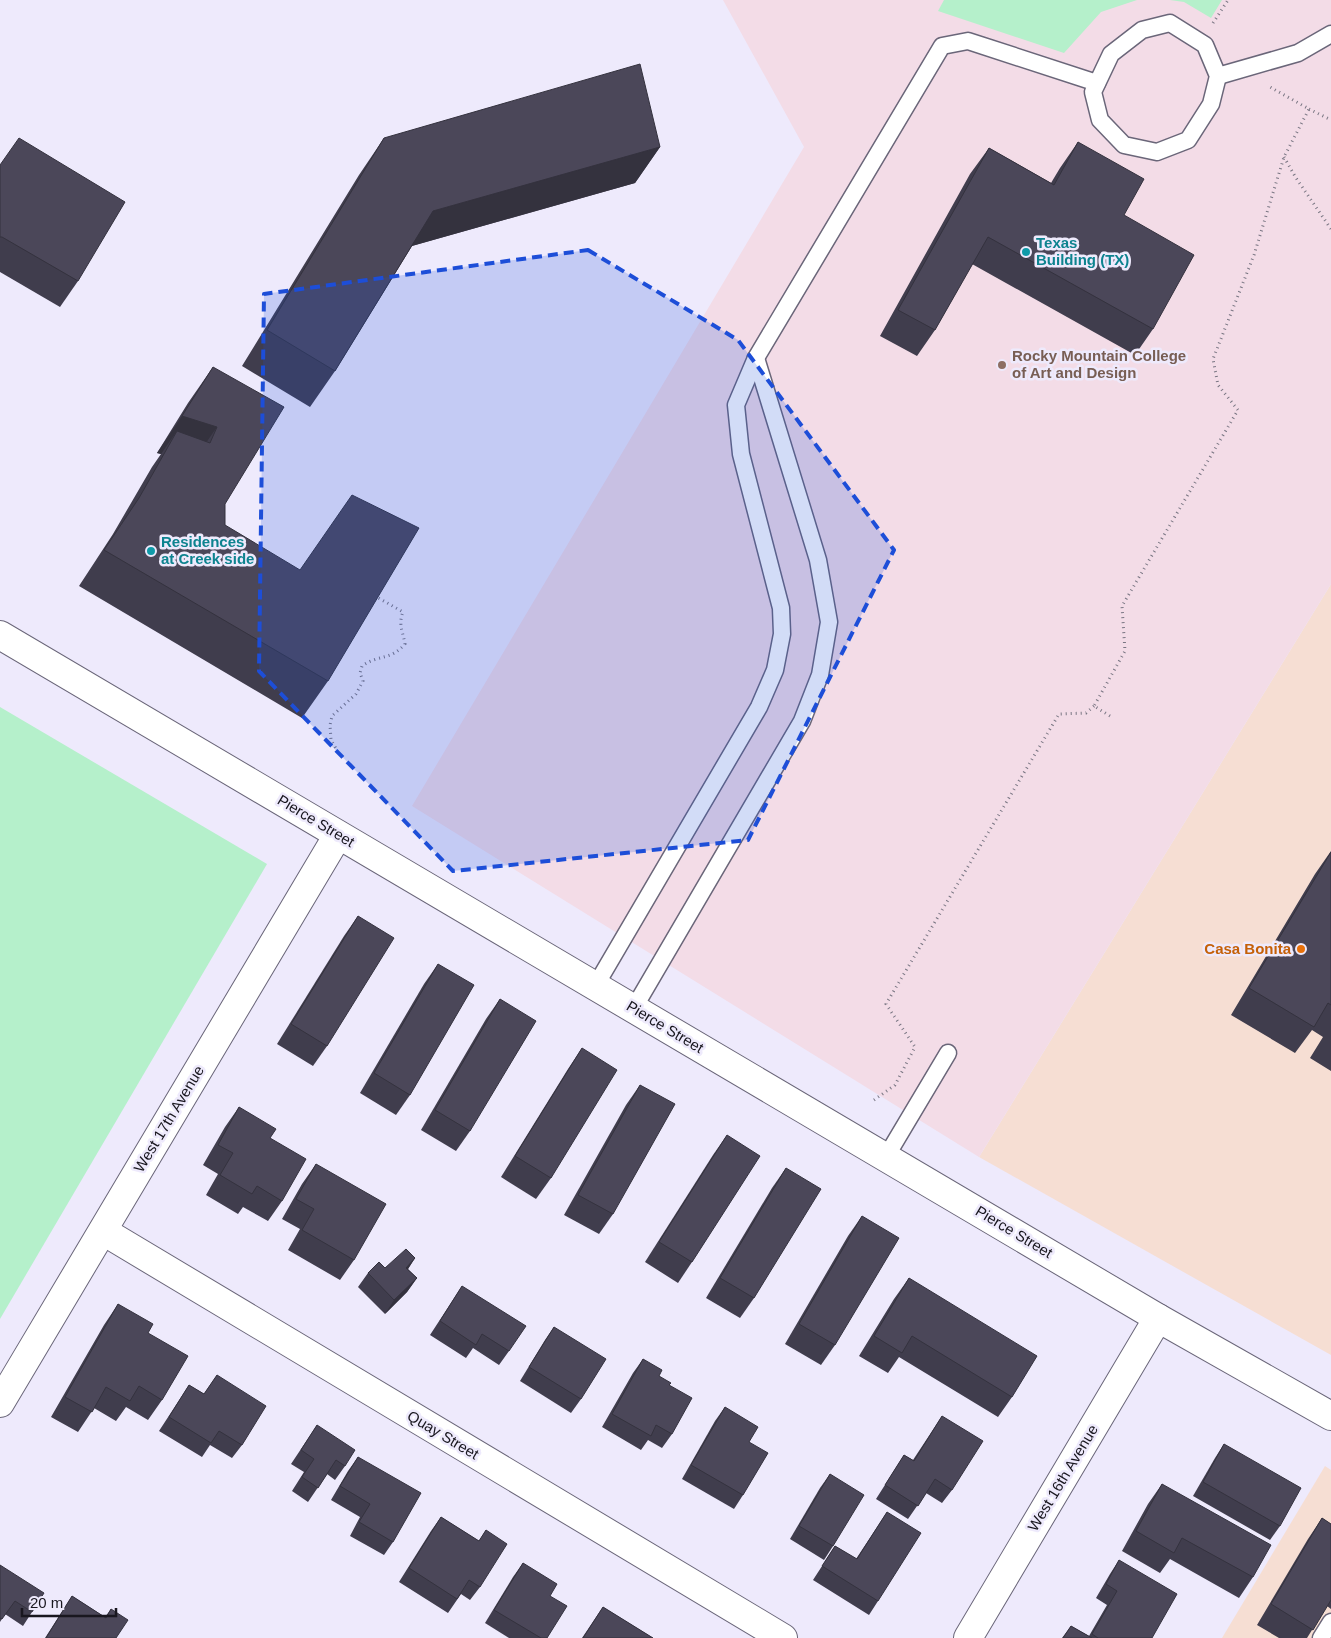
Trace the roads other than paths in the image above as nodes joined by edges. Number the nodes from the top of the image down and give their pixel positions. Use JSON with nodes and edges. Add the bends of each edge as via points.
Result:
{"nodes":[{"id":1,"x":1331,"y":34,"type":"edge"},
{"id":2,"x":1218,"y":76,"type":"junction"},
{"id":3,"x":1097,"y":83,"type":"junction"},
{"id":4,"x":756,"y":358,"type":"junction"},
{"id":5,"x":0,"y":635,"type":"edge"},
{"id":6,"x":338,"y":835,"type":"junction"},
{"id":7,"x":596,"y":985,"type":"junction"},
{"id":8,"x":634,"y":1008,"type":"junction"},
{"id":9,"x":948,"y":1054,"type":"dead end"},
{"id":10,"x":886,"y":1157,"type":"junction"},
{"id":11,"x":103,"y":1232,"type":"junction"},
{"id":12,"x":1158,"y":1318,"type":"junction"},
{"id":13,"x":0,"y":1403,"type":"edge"},
{"id":14,"x":1331,"y":1416,"type":"edge"},
{"id":15,"x":1331,"y":1622,"type":"edge"},
{"id":16,"x":783,"y":1638,"type":"edge"},
{"id":17,"x":968,"y":1638,"type":"edge"},
{"id":18,"x":1321,"y":1638,"type":"edge"}],
"edges":[{"from":1,"to":2,"type":"lane","via":[[1298,53]]},
{"from":2,"to":3,"type":"lane","via":[[1205,45],[1170,23],[1142,30],[1111,54]]},
{"from":2,"to":3,"type":"lane","via":[[1211,104],[1188,140],[1157,152],[1124,145],[1100,120],[1093,92]]},
{"from":3,"to":4,"type":"lane","via":[[968,41],[942,46]]},
{"from":4,"to":7,"type":"lane","via":[[736,405],[741,454],[781,608],[782,634],[775,670],[759,708]]},
{"from":4,"to":8,"type":"lane","via":[[818,560],[829,622],[820,674],[802,721]]},
{"from":5,"to":6,"type":"street","name":"Pierce Street"},
{"from":6,"to":7,"type":"street","name":"Pierce Street"},
{"from":6,"to":11,"type":"street","name":"West 17th Avenue"},
{"from":7,"to":8,"type":"street","name":"Pierce Street"},
{"from":8,"to":10,"type":"street","name":"Pierce Street"},
{"from":9,"to":10,"type":"lane"},
{"from":10,"to":12,"type":"street","name":"Pierce Street"},
{"from":11,"to":13,"type":"street","name":"West 17th Avenue"},
{"from":11,"to":16,"type":"street","name":"Quay Street"},
{"from":12,"to":14,"type":"street","name":"Pierce Street"},
{"from":12,"to":17,"type":"street","name":"West 16th Avenue"},
{"from":15,"to":18,"type":"lane"}]}
